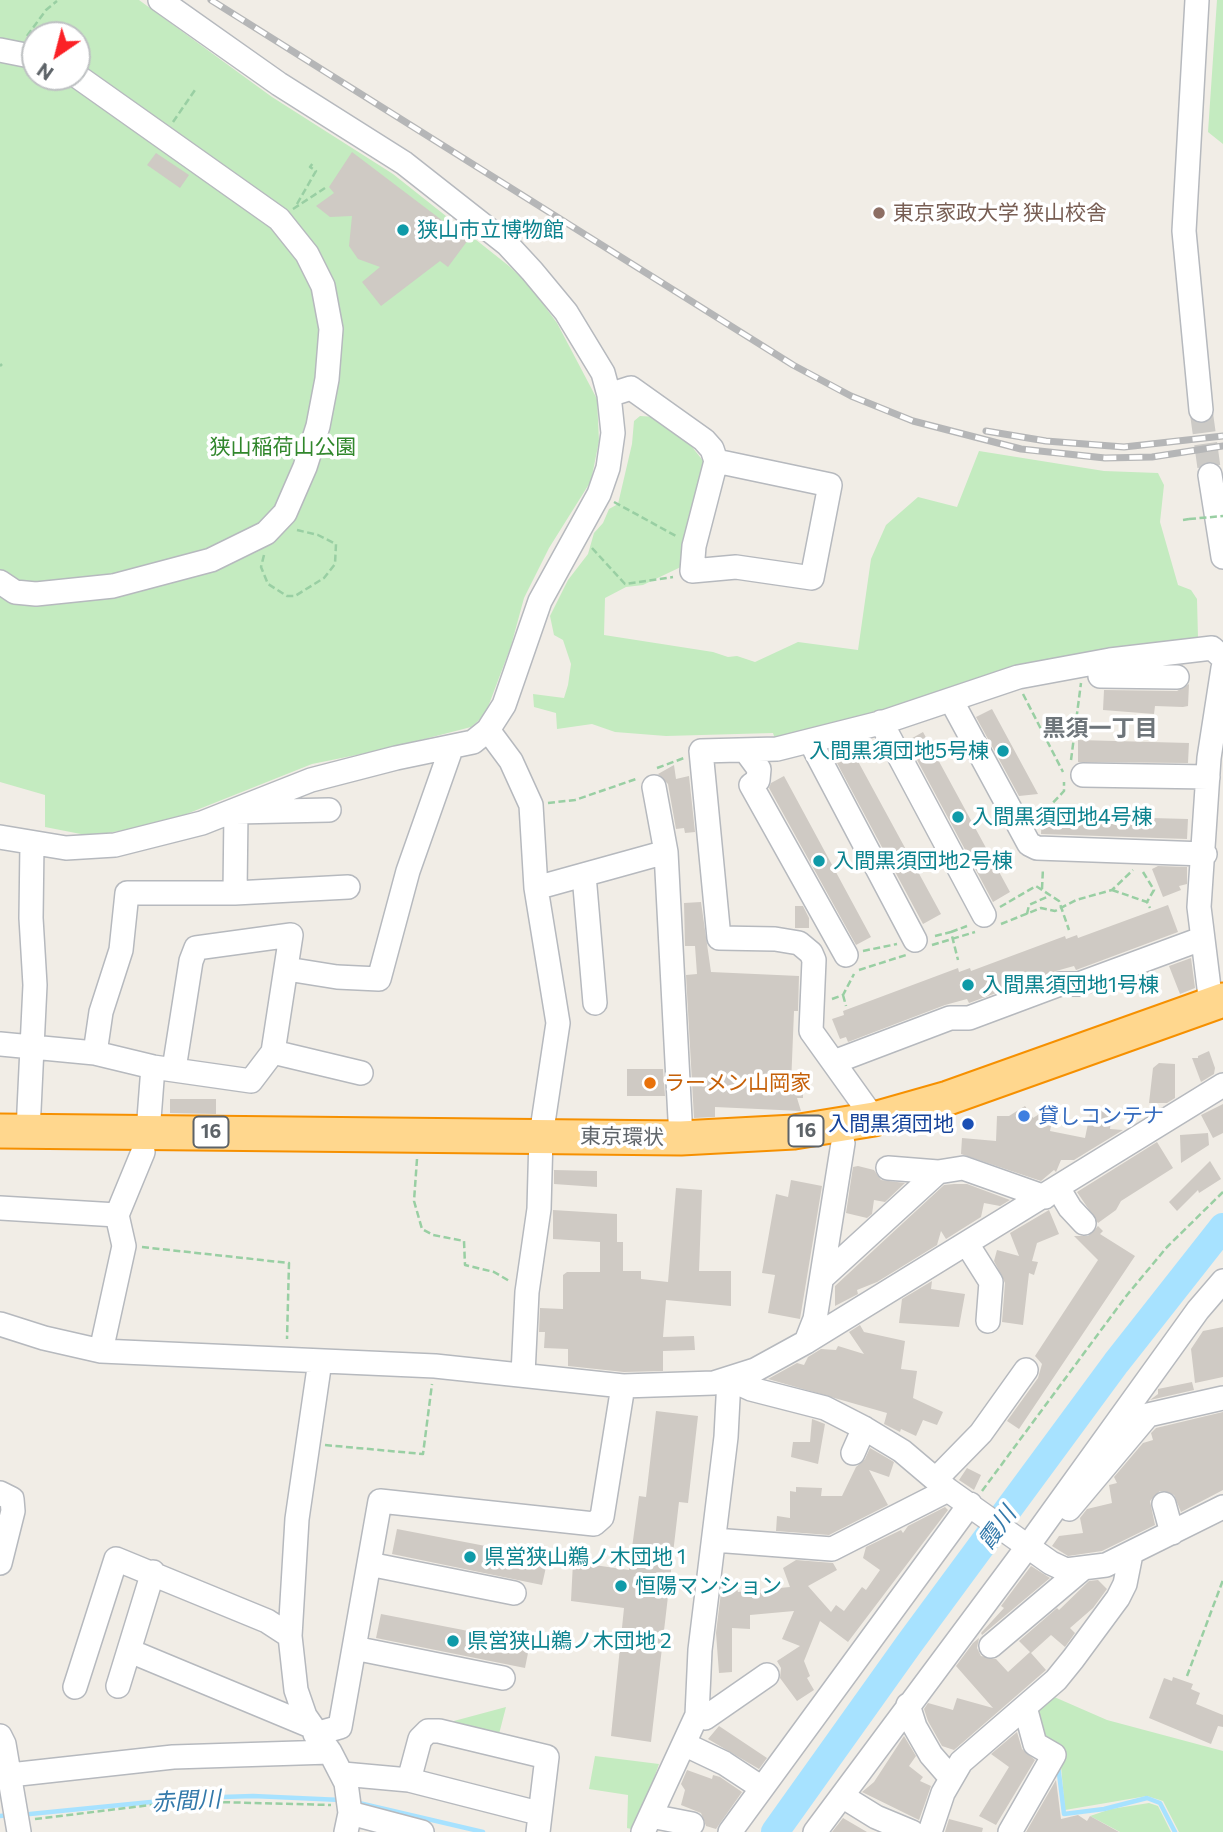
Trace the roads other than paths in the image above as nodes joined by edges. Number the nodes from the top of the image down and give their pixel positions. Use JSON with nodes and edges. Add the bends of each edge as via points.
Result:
{"nodes":[{"id":1,"x":160,"y":0,"type":"edge"},
{"id":2,"x":1197,"y":0,"type":"edge"},
{"id":3,"x":91,"y":86,"type":"edge"},
{"id":4,"x":609,"y":395,"type":"junction"},
{"id":5,"x":1201,"y":410,"type":"tunnel mouth"},
{"id":6,"x":716,"y":461,"type":"junction"},
{"id":7,"x":1210,"y":475,"type":"tunnel mouth"},
{"id":8,"x":1223,"y":557,"type":"edge"},
{"id":9,"x":0,"y":582,"type":"edge"},
{"id":10,"x":1223,"y":657,"type":"edge"},
{"id":11,"x":1223,"y":668,"type":"edge"},
{"id":12,"x":1079,"y":672,"type":"junction"},
{"id":13,"x":1177,"y":677,"type":"dead end"},
{"id":14,"x":951,"y":699,"type":"junction"},
{"id":15,"x":881,"y":722,"type":"junction"},
{"id":16,"x":488,"y":730,"type":"junction"},
{"id":17,"x":810,"y":741,"type":"junction"},
{"id":18,"x":451,"y":748,"type":"junction"},
{"id":19,"x":745,"y":750,"type":"junction"},
{"id":20,"x":1074,"y":777,"type":"road end"},
{"id":21,"x":1208,"y":777,"type":"junction"},
{"id":22,"x":646,"y":780,"type":"road end"},
{"id":23,"x":329,"y":810,"type":"dead end"},
{"id":24,"x":236,"y":812,"type":"junction"},
{"id":25,"x":0,"y":838,"type":"edge"},
{"id":26,"x":32,"y":843,"type":"junction"},
{"id":27,"x":1211,"y":847,"type":"edge"},
{"id":28,"x":666,"y":852,"type":"junction"},
{"id":29,"x":583,"y":875,"type":"junction"},
{"id":30,"x":348,"y":887,"type":"dead end"},
{"id":31,"x":536,"y":888,"type":"junction"},
{"id":32,"x":234,"y":892,"type":"junction"},
{"id":33,"x":822,"y":911,"type":"junction"},
{"id":34,"x":984,"y":915,"type":"road end"},
{"id":35,"x":1201,"y":939,"type":"junction"},
{"id":36,"x":816,"y":940,"type":"dead end"},
{"id":37,"x":915,"y":940,"type":"dead end"},
{"id":38,"x":846,"y":955,"type":"dead end"},
{"id":39,"x":287,"y":969,"type":"junction"},
{"id":40,"x":595,"y":1003,"type":"dead end"},
{"id":41,"x":1219,"y":1008,"type":"edge"},
{"id":42,"x":0,"y":1044,"type":"edge"},
{"id":43,"x":34,"y":1048,"type":"junction"},
{"id":44,"x":273,"y":1052,"type":"junction"},
{"id":45,"x":95,"y":1054,"type":"junction"},
{"id":46,"x":834,"y":1062,"type":"junction"},
{"id":47,"x":164,"y":1068,"type":"junction"},
{"id":48,"x":361,"y":1073,"type":"dead end"},
{"id":49,"x":1223,"y":1085,"type":"edge"},
{"id":50,"x":874,"y":1119,"type":"junction"},
{"id":51,"x":14,"y":1131,"type":"edge"},
{"id":52,"x":681,"y":1138,"type":"junction"},
{"id":53,"x":145,"y":1142,"type":"junction"},
{"id":54,"x":843,"y":1143,"type":"junction"},
{"id":55,"x":540,"y":1144,"type":"junction"},
{"id":56,"x":0,"y":1150,"type":"edge"},
{"id":57,"x":888,"y":1168,"type":"dead end"},
{"id":58,"x":938,"y":1172,"type":"junction"},
{"id":59,"x":1052,"y":1193,"type":"junction"},
{"id":60,"x":0,"y":1208,"type":"edge"},
{"id":61,"x":117,"y":1215,"type":"junction"},
{"id":62,"x":1084,"y":1223,"type":"dead end"},
{"id":63,"x":967,"y":1244,"type":"junction"},
{"id":64,"x":822,"y":1278,"type":"junction"},
{"id":65,"x":1223,"y":1281,"type":"edge"},
{"id":66,"x":988,"y":1321,"type":"dead end"},
{"id":67,"x":0,"y":1324,"type":"edge"},
{"id":68,"x":806,"y":1342,"type":"junction"},
{"id":69,"x":101,"y":1351,"type":"junction"},
{"id":70,"x":320,"y":1360,"type":"junction"},
{"id":71,"x":1026,"y":1370,"type":"dead end"},
{"id":72,"x":523,"y":1374,"type":"junction"},
{"id":73,"x":729,"y":1379,"type":"junction"},
{"id":74,"x":623,"y":1386,"type":"junction"},
{"id":75,"x":1223,"y":1398,"type":"edge"},
{"id":76,"x":864,"y":1428,"type":"junction"},
{"id":77,"x":853,"y":1453,"type":"dead end"},
{"id":78,"x":942,"y":1484,"type":"junction"},
{"id":79,"x":0,"y":1493,"type":"edge"},
{"id":80,"x":970,"y":1504,"type":"junction"},
{"id":81,"x":1164,"y":1504,"type":"dead end"},
{"id":82,"x":1223,"y":1507,"type":"edge"},
{"id":83,"x":1172,"y":1533,"type":"junction"},
{"id":84,"x":715,"y":1540,"type":"junction"},
{"id":85,"x":1028,"y":1546,"type":"junction"},
{"id":86,"x":1131,"y":1554,"type":"junction"},
{"id":87,"x":0,"y":1563,"type":"edge"},
{"id":88,"x":369,"y":1564,"type":"junction"},
{"id":89,"x":1081,"y":1570,"type":"junction"},
{"id":90,"x":153,"y":1572,"type":"junction"},
{"id":91,"x":514,"y":1593,"type":"dead end"},
{"id":92,"x":290,"y":1636,"type":"junction"},
{"id":93,"x":991,"y":1646,"type":"dead end"},
{"id":94,"x":354,"y":1648,"type":"junction"},
{"id":95,"x":130,"y":1651,"type":"junction"},
{"id":96,"x":767,"y":1675,"type":"dead end"},
{"id":97,"x":502,"y":1678,"type":"dead end"},
{"id":98,"x":75,"y":1686,"type":"dead end"},
{"id":99,"x":118,"y":1686,"type":"dead end"},
{"id":100,"x":908,"y":1705,"type":"junction"},
{"id":101,"x":1025,"y":1707,"type":"junction"},
{"id":102,"x":698,"y":1715,"type":"junction"},
{"id":103,"x":312,"y":1729,"type":"junction"},
{"id":104,"x":0,"y":1736,"type":"edge"},
{"id":105,"x":684,"y":1744,"type":"junction"},
{"id":106,"x":330,"y":1752,"type":"junction"},
{"id":107,"x":343,"y":1774,"type":"junction"},
{"id":108,"x":10,"y":1775,"type":"junction"},
{"id":109,"x":951,"y":1778,"type":"junction"},
{"id":110,"x":409,"y":1780,"type":"junction"},
{"id":111,"x":762,"y":1788,"type":"junction"},
{"id":112,"x":842,"y":1796,"type":"junction"},
{"id":113,"x":13,"y":1817,"type":"edge"},
{"id":114,"x":348,"y":1817,"type":"edge"},
{"id":115,"x":538,"y":1823,"type":"edge"},
{"id":116,"x":647,"y":1824,"type":"edge"},
{"id":117,"x":692,"y":1824,"type":"dead end"},
{"id":118,"x":900,"y":1830,"type":"edge"},
{"id":119,"x":422,"y":1832,"type":"edge"},
{"id":120,"x":730,"y":1832,"type":"edge"},
{"id":121,"x":815,"y":1832,"type":"edge"},
{"id":122,"x":930,"y":1832,"type":"edge"},
{"id":123,"x":1010,"y":1832,"type":"edge"}],
"edges":[{"from":1,"to":4,"type":"street","via":[[279,84],[404,163],[507,244],[566,312],[603,373]]},
{"from":2,"to":5,"type":"street","via":[[1184,231]]},
{"from":3,"to":9,"type":"street","via":[[287,213],[323,286],[331,329],[327,379],[318,426],[285,513],[266,533],[211,560],[114,586],[36,594],[15,592]]},
{"from":4,"to":6,"type":"street","via":[[631,388],[704,440]]},
{"from":4,"to":16,"type":"street","via":[[613,433],[599,494],[551,577],[504,705]]},
{"from":6,"to":6,"type":"street","via":[[830,485],[812,578],[736,567],[692,570]]},
{"from":7,"to":8,"type":"street"},
{"from":10,"to":12,"type":"street","via":[[1212,648]]},
{"from":11,"to":21,"type":"street"},
{"from":12,"to":13,"type":"street"},
{"from":12,"to":14,"type":"street","via":[[1018,677]]},
{"from":14,"to":15,"type":"street"},
{"from":14,"to":27,"type":"street","via":[[1029,844],[1037,848]]},
{"from":15,"to":17,"type":"street"},
{"from":15,"to":34,"type":"street"},
{"from":16,"to":18,"type":"street","via":[[473,742]]},
{"from":16,"to":31,"type":"street","via":[[511,761],[531,805]]},
{"from":17,"to":19,"type":"street"},
{"from":17,"to":37,"type":"street"},
{"from":18,"to":24,"type":"street","via":[[311,780]]},
{"from":18,"to":39,"type":"street","via":[[408,871],[379,979]]},
{"from":19,"to":33,"type":"street","via":[[759,769],[758,780],[751,785]]},
{"from":19,"to":46,"type":"street","via":[[701,751],[719,939],[775,939],[799,943],[811,953],[811,1031]]},
{"from":20,"to":21,"type":"street"},
{"from":21,"to":27,"type":"street"},
{"from":22,"to":28,"type":"street"},
{"from":23,"to":24,"type":"street"},
{"from":24,"to":26,"type":"street","via":[[115,845],[65,848]]},
{"from":24,"to":32,"type":"street"},
{"from":25,"to":26,"type":"street"},
{"from":26,"to":43,"type":"street"},
{"from":27,"to":35,"type":"street","via":[[1199,907]]},
{"from":28,"to":29,"type":"street"},
{"from":28,"to":52,"type":"street"},
{"from":29,"to":31,"type":"street"},
{"from":29,"to":40,"type":"street"},
{"from":30,"to":32,"type":"street"},
{"from":31,"to":55,"type":"street","via":[[558,1023]]},
{"from":32,"to":45,"type":"street","via":[[127,892],[121,950],[101,1012]]},
{"from":33,"to":36,"type":"street"},
{"from":33,"to":38,"type":"street"},
{"from":35,"to":41,"type":"street"},
{"from":35,"to":46,"type":"street","via":[[1079,984],[1060,984],[970,1018],[950,1018]]},
{"from":39,"to":44,"type":"street"},
{"from":39,"to":47,"type":"street","via":[[290,935],[196,948]]},
{"from":41,"to":50,"type":"highway","name":"東京環状","number":"16"},
{"from":41,"to":54,"type":"highway","name":"東京環状","number":"16","via":[[951,1117]]},
{"from":42,"to":43,"type":"street"},
{"from":43,"to":45,"type":"street"},
{"from":43,"to":51,"type":"street"},
{"from":44,"to":47,"type":"street","via":[[251,1081]]},
{"from":44,"to":48,"type":"street"},
{"from":45,"to":47,"type":"street"},
{"from":46,"to":50,"type":"street"},
{"from":47,"to":53,"type":"street"},
{"from":49,"to":59,"type":"street"},
{"from":50,"to":52,"type":"highway","name":"東京環状","number":"16","via":[[794,1132]]},
{"from":51,"to":53,"type":"highway","name":"東京環状","number":"16"},
{"from":52,"to":55,"type":"highway","name":"東京環状","number":"16"},
{"from":53,"to":55,"type":"highway","name":"東京環状","number":"16"},
{"from":53,"to":55,"type":"highway","name":"東京環状","number":"16","via":[[418,1153]]},
{"from":53,"to":56,"type":"highway","name":"東京環状","number":"16"},
{"from":53,"to":61,"type":"street"},
{"from":54,"to":55,"type":"highway","name":"東京環状","number":"16","via":[[692,1155]]},
{"from":54,"to":64,"type":"street"},
{"from":55,"to":72,"type":"street","via":[[539,1209],[527,1292]]},
{"from":57,"to":58,"type":"street"},
{"from":58,"to":59,"type":"street","via":[[974,1170]]},
{"from":58,"to":64,"type":"street"},
{"from":59,"to":62,"type":"street"},
{"from":59,"to":63,"type":"street"},
{"from":60,"to":61,"type":"street"},
{"from":61,"to":69,"type":"street","via":[[124,1246]]},
{"from":63,"to":66,"type":"street","via":[[992,1285]]},
{"from":63,"to":68,"type":"street"},
{"from":64,"to":68,"type":"street"},
{"from":65,"to":85,"type":"street"},
{"from":67,"to":69,"type":"street"},
{"from":68,"to":73,"type":"street"},
{"from":69,"to":70,"type":"street"},
{"from":70,"to":72,"type":"street"},
{"from":70,"to":92,"type":"street","via":[[297,1519]]},
{"from":71,"to":78,"type":"street"},
{"from":72,"to":74,"type":"street"},
{"from":73,"to":74,"type":"street"},
{"from":73,"to":76,"type":"street","via":[[825,1408]]},
{"from":73,"to":84,"type":"street"},
{"from":74,"to":88,"type":"street","via":[[602,1517],[594,1524],[380,1501]]},
{"from":75,"to":85,"type":"street","via":[[1148,1415],[1054,1527]]},
{"from":76,"to":77,"type":"street"},
{"from":76,"to":78,"type":"street"},
{"from":78,"to":80,"type":"street"},
{"from":78,"to":84,"type":"street","via":[[832,1549]]},
{"from":79,"to":87,"type":"street","via":[[12,1499],[13,1511]]},
{"from":80,"to":85,"type":"street"},
{"from":80,"to":111,"type":"street"},
{"from":81,"to":83,"type":"street"},
{"from":82,"to":83,"type":"street"},
{"from":83,"to":86,"type":"street"},
{"from":84,"to":102,"type":"street","via":[[700,1650]]},
{"from":85,"to":89,"type":"street","via":[[1066,1570]]},
{"from":85,"to":100,"type":"street"},
{"from":86,"to":89,"type":"street"},
{"from":86,"to":101,"type":"street","via":[[1118,1598],[1073,1659]]},
{"from":88,"to":91,"type":"street"},
{"from":88,"to":94,"type":"street"},
{"from":89,"to":93,"type":"street"},
{"from":90,"to":92,"type":"street","via":[[267,1621]]},
{"from":90,"to":95,"type":"street"},
{"from":90,"to":98,"type":"street","via":[[117,1559]]},
{"from":92,"to":103,"type":"street","via":[[296,1690]]},
{"from":94,"to":97,"type":"street"},
{"from":94,"to":103,"type":"street","via":[[340,1727]]},
{"from":95,"to":99,"type":"street"},
{"from":95,"to":103,"type":"street"},
{"from":96,"to":102,"type":"street","via":[[705,1718]]},
{"from":100,"to":109,"type":"street","via":[[931,1755]]},
{"from":100,"to":112,"type":"street"},
{"from":101,"to":109,"type":"street","via":[[974,1748]]},
{"from":101,"to":123,"type":"street","via":[[1035,1744],[1054,1755]]},
{"from":102,"to":105,"type":"street"},
{"from":103,"to":106,"type":"street"},
{"from":104,"to":108,"type":"street"},
{"from":105,"to":111,"type":"street"},
{"from":105,"to":116,"type":"street"},
{"from":106,"to":107,"type":"street"},
{"from":106,"to":108,"type":"street","via":[[173,1757]]},
{"from":107,"to":110,"type":"street"},
{"from":107,"to":114,"type":"street"},
{"from":108,"to":113,"type":"street"},
{"from":109,"to":122,"type":"street"},
{"from":110,"to":115,"type":"street"},
{"from":110,"to":115,"type":"street","via":[[420,1739],[428,1731],[547,1757]]},
{"from":111,"to":120,"type":"street"},
{"from":112,"to":118,"type":"street"},
{"from":112,"to":121,"type":"street"},
{"from":114,"to":119,"type":"street"},
{"from":116,"to":117,"type":"street"}]}
